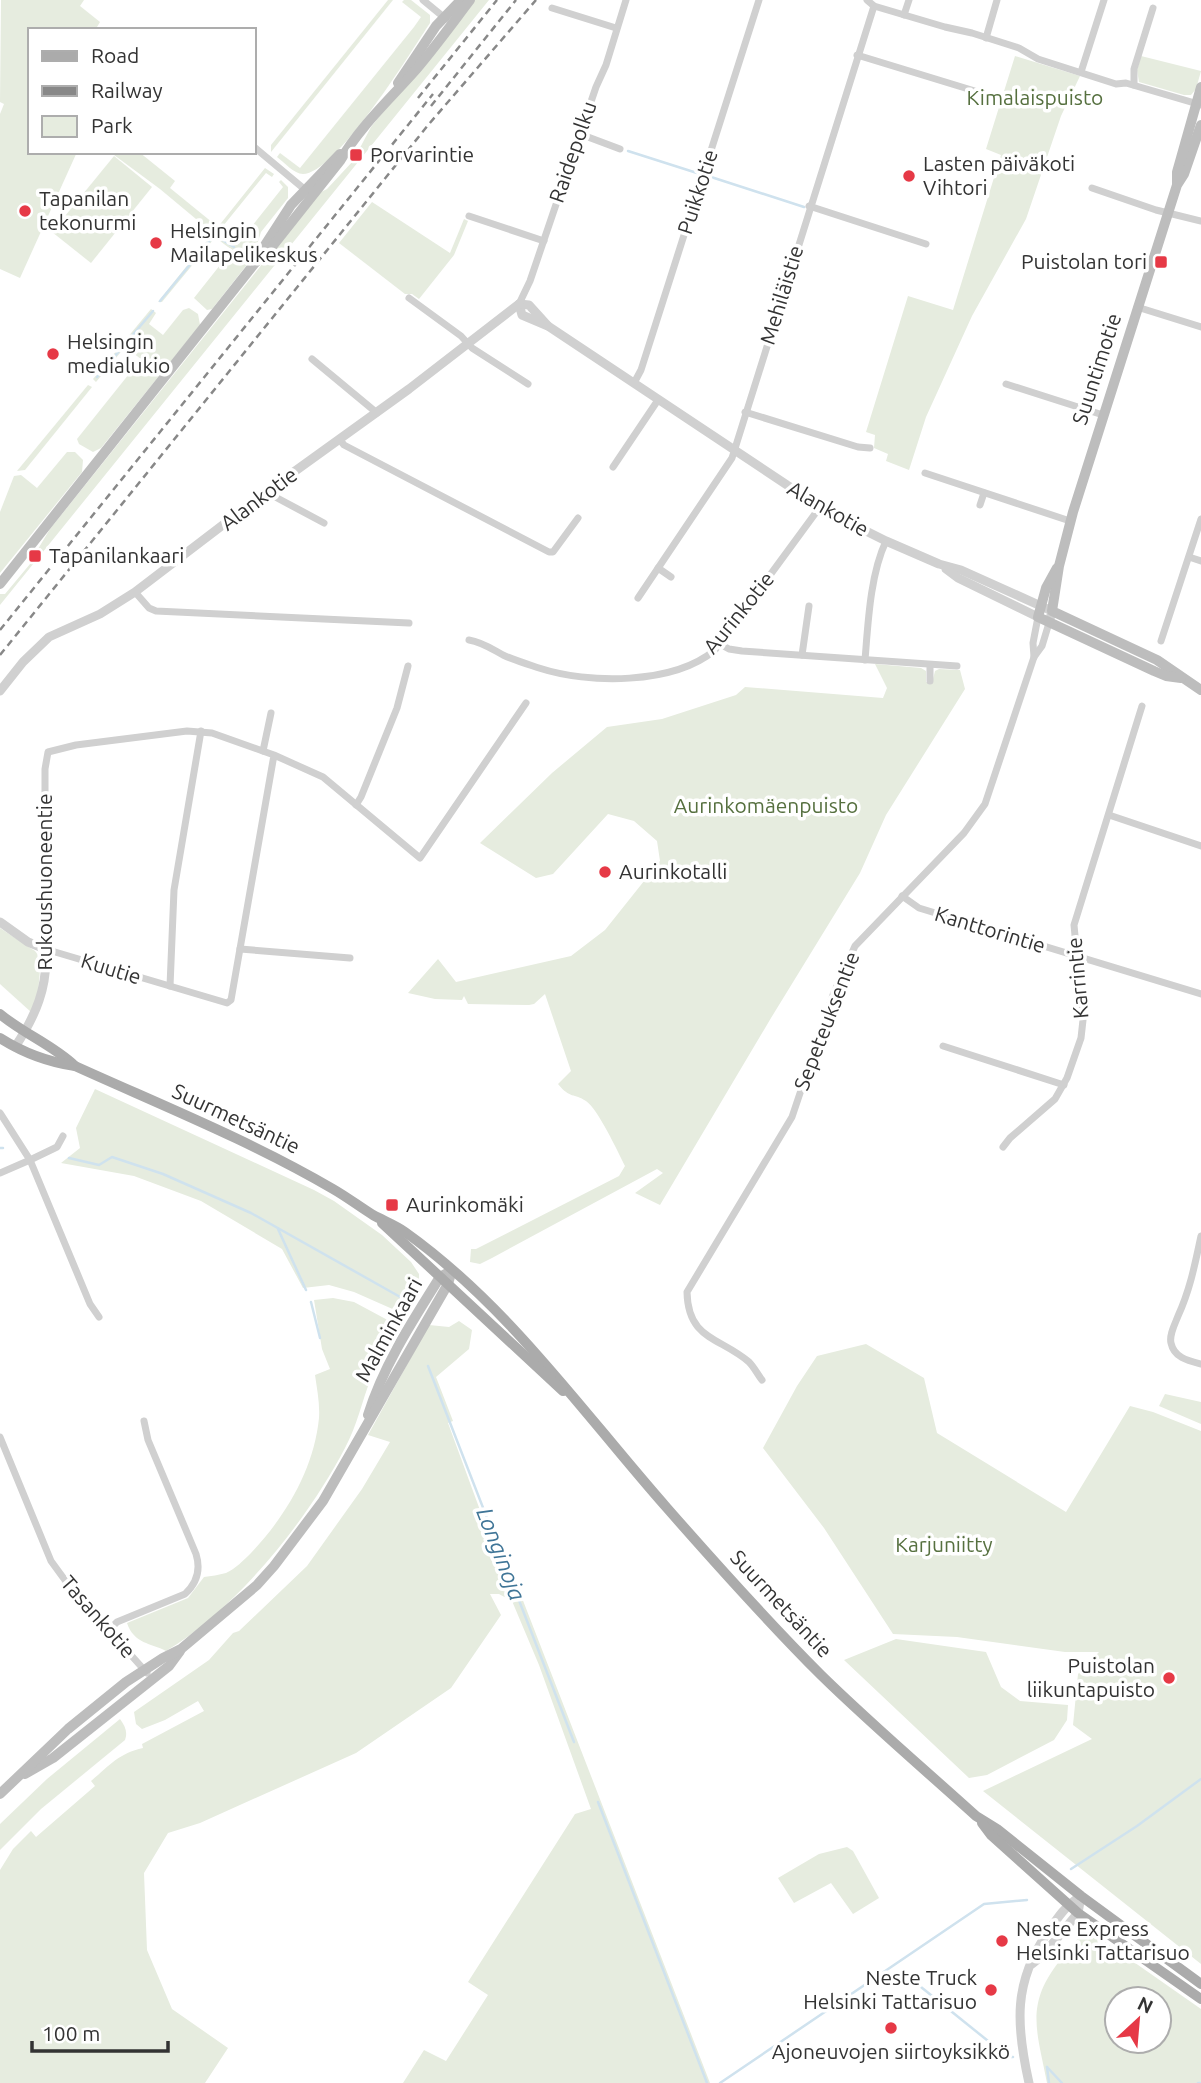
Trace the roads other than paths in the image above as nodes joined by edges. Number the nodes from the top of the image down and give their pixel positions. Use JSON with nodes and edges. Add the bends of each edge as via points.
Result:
{"nodes":[{"id":1,"x":422,"y":0,"type":"edge"},
{"id":2,"x":461,"y":0,"type":"edge"},
{"id":3,"x":470,"y":0,"type":"edge"},
{"id":4,"x":626,"y":0,"type":"edge"},
{"id":5,"x":759,"y":0,"type":"edge"},
{"id":6,"x":909,"y":0,"type":"edge"},
{"id":7,"x":997,"y":0,"type":"edge"},
{"id":8,"x":1104,"y":0,"type":"edge"},
{"id":9,"x":871,"y":3,"type":"edge"},
{"id":10,"x":552,"y":8,"type":"dead end"},
{"id":11,"x":1153,"y":8,"type":"dead end"},
{"id":12,"x":904,"y":16,"type":"junction"},
{"id":13,"x":448,"y":20,"type":"junction"},
{"id":14,"x":616,"y":28,"type":"junction"},
{"id":15,"x":986,"y":38,"type":"junction"},
{"id":16,"x":857,"y":55,"type":"junction"},
{"id":17,"x":1081,"y":72,"type":"junction"},
{"id":18,"x":1134,"y":85,"type":"junction"},
{"id":19,"x":1201,"y":88,"type":"edge"},
{"id":20,"x":1001,"y":99,"type":"dead end"},
{"id":21,"x":1198,"y":105,"type":"edge"},
{"id":22,"x":1201,"y":125,"type":"edge"},
{"id":23,"x":580,"y":134,"type":"junction"},
{"id":24,"x":256,"y":149,"type":"edge"},
{"id":25,"x":620,"y":149,"type":"dead end"},
{"id":26,"x":1177,"y":185,"type":"junction"},
{"id":27,"x":1092,"y":188,"type":"dead end"},
{"id":28,"x":308,"y":192,"type":"junction"},
{"id":29,"x":809,"y":206,"type":"junction"},
{"id":30,"x":1168,"y":212,"type":"junction"},
{"id":31,"x":469,"y":216,"type":"dead end"},
{"id":32,"x":1201,"y":221,"type":"edge"},
{"id":33,"x":544,"y":241,"type":"junction"},
{"id":34,"x":926,"y":244,"type":"dead end"},
{"id":35,"x":409,"y":298,"type":"dead end"},
{"id":36,"x":519,"y":304,"type":"junction"},
{"id":37,"x":1137,"y":307,"type":"junction"},
{"id":38,"x":1201,"y":327,"type":"edge"},
{"id":39,"x":468,"y":344,"type":"junction"},
{"id":40,"x":312,"y":359,"type":"dead end"},
{"id":41,"x":634,"y":383,"type":"junction"},
{"id":42,"x":528,"y":384,"type":"dead end"},
{"id":43,"x":1006,"y":384,"type":"dead end"},
{"id":44,"x":658,"y":400,"type":"junction"},
{"id":45,"x":745,"y":412,"type":"junction"},
{"id":46,"x":377,"y":413,"type":"junction"},
{"id":47,"x":1103,"y":415,"type":"junction"},
{"id":48,"x":340,"y":440,"type":"junction"},
{"id":49,"x":870,"y":448,"type":"dead end"},
{"id":50,"x":734,"y":450,"type":"junction"},
{"id":51,"x":613,"y":467,"type":"dead end"},
{"id":52,"x":925,"y":473,"type":"dead end"},
{"id":53,"x":266,"y":492,"type":"junction"},
{"id":54,"x":984,"y":493,"type":"junction"},
{"id":55,"x":980,"y":505,"type":"dead end"},
{"id":56,"x":820,"y":507,"type":"junction"},
{"id":57,"x":578,"y":518,"type":"dead end"},
{"id":58,"x":1201,"y":519,"type":"edge"},
{"id":59,"x":1070,"y":521,"type":"junction"},
{"id":60,"x":324,"y":523,"type":"dead end"},
{"id":61,"x":886,"y":541,"type":"junction"},
{"id":62,"x":1189,"y":557,"type":"junction"},
{"id":63,"x":1201,"y":561,"type":"edge"},
{"id":64,"x":939,"y":564,"type":"junction"},
{"id":65,"x":1059,"y":566,"type":"junction"},
{"id":66,"x":658,"y":568,"type":"junction"},
{"id":67,"x":671,"y":577,"type":"dead end"},
{"id":68,"x":0,"y":584,"type":"edge"},
{"id":69,"x":135,"y":592,"type":"junction"},
{"id":70,"x":638,"y":598,"type":"dead end"},
{"id":71,"x":1041,"y":605,"type":"junction"},
{"id":72,"x":809,"y":606,"type":"dead end"},
{"id":73,"x":1052,"y":611,"type":"junction"},
{"id":74,"x":1038,"y":617,"type":"junction"},
{"id":75,"x":1049,"y":622,"type":"junction"},
{"id":76,"x":409,"y":623,"type":"dead end"},
{"id":77,"x":469,"y":639,"type":"dead end"},
{"id":78,"x":1161,"y":641,"type":"dead end"},
{"id":79,"x":720,"y":645,"type":"junction"},
{"id":80,"x":802,"y":655,"type":"junction"},
{"id":81,"x":1034,"y":657,"type":"junction"},
{"id":82,"x":864,"y":660,"type":"junction"},
{"id":83,"x":930,"y":664,"type":"junction"},
{"id":84,"x":408,"y":666,"type":"dead end"},
{"id":85,"x":957,"y":666,"type":"dead end"},
{"id":86,"x":1182,"y":678,"type":"junction"},
{"id":87,"x":930,"y":681,"type":"dead end"},
{"id":88,"x":1201,"y":690,"type":"edge"},
{"id":89,"x":0,"y":691,"type":"edge"},
{"id":90,"x":526,"y":703,"type":"dead end"},
{"id":91,"x":1142,"y":706,"type":"dead end"},
{"id":92,"x":271,"y":713,"type":"dead end"},
{"id":93,"x":201,"y":731,"type":"junction"},
{"id":94,"x":263,"y":751,"type":"junction"},
{"id":95,"x":274,"y":755,"type":"junction"},
{"id":96,"x":356,"y":805,"type":"junction"},
{"id":97,"x":1108,"y":816,"type":"junction"},
{"id":98,"x":1201,"y":846,"type":"edge"},
{"id":99,"x":902,"y":896,"type":"junction"},
{"id":100,"x":0,"y":922,"type":"edge"},
{"id":101,"x":45,"y":949,"type":"junction"},
{"id":102,"x":240,"y":949,"type":"junction"},
{"id":103,"x":1077,"y":957,"type":"junction"},
{"id":104,"x":351,"y":958,"type":"dead end"},
{"id":105,"x":170,"y":986,"type":"junction"},
{"id":106,"x":1201,"y":994,"type":"edge"},
{"id":107,"x":0,"y":1014,"type":"edge"},
{"id":108,"x":25,"y":1032,"type":"junction"},
{"id":109,"x":0,"y":1038,"type":"edge"},
{"id":110,"x":943,"y":1046,"type":"dead end"},
{"id":111,"x":15,"y":1047,"type":"junction"},
{"id":112,"x":75,"y":1066,"type":"junction"},
{"id":113,"x":1064,"y":1085,"type":"junction"},
{"id":114,"x":0,"y":1112,"type":"edge"},
{"id":115,"x":63,"y":1136,"type":"dead end"},
{"id":116,"x":1003,"y":1147,"type":"dead end"},
{"id":117,"x":30,"y":1160,"type":"junction"},
{"id":118,"x":0,"y":1173,"type":"edge"},
{"id":119,"x":376,"y":1217,"type":"junction"},
{"id":120,"x":1201,"y":1236,"type":"edge"},
{"id":121,"x":452,"y":1270,"type":"junction"},
{"id":122,"x":444,"y":1281,"type":"junction"},
{"id":123,"x":100,"y":1317,"type":"dead end"},
{"id":124,"x":1201,"y":1364,"type":"edge"},
{"id":125,"x":762,"y":1380,"type":"dead end"},
{"id":126,"x":576,"y":1401,"type":"junction"},
{"id":127,"x":144,"y":1421,"type":"dead end"},
{"id":128,"x":0,"y":1437,"type":"edge"},
{"id":129,"x":109,"y":1630,"type":"junction"},
{"id":130,"x":181,"y":1648,"type":"junction"},
{"id":131,"x":144,"y":1670,"type":"junction"},
{"id":132,"x":151,"y":1679,"type":"junction"},
{"id":133,"x":16,"y":1780,"type":"junction"},
{"id":134,"x":0,"y":1794,"type":"edge"},
{"id":135,"x":976,"y":1816,"type":"junction"},
{"id":136,"x":1081,"y":1896,"type":"junction"},
{"id":137,"x":1068,"y":1904,"type":"junction"},
{"id":138,"x":1078,"y":1913,"type":"junction"},
{"id":139,"x":1031,"y":1965,"type":"junction"},
{"id":140,"x":1201,"y":1984,"type":"edge"},
{"id":141,"x":1201,"y":1999,"type":"edge"},
{"id":142,"x":1030,"y":2083,"type":"edge"}],
"edges":[{"from":1,"to":13,"type":"street"},
{"from":2,"to":13,"type":"main road"},
{"from":3,"to":13,"type":"main road"},
{"from":4,"to":14,"type":"street","name":"Raidepolku"},
{"from":5,"to":41,"type":"street","name":"Puikkotie"},
{"from":6,"to":12,"type":"street"},
{"from":7,"to":15,"type":"street"},
{"from":8,"to":17,"type":"street"},
{"from":9,"to":12,"type":"street"},
{"from":9,"to":16,"type":"street","name":"Mehiläistie"},
{"from":10,"to":14,"type":"street"},
{"from":11,"to":18,"type":"street","via":[[1134,69]]},
{"from":12,"to":15,"type":"street"},
{"from":13,"to":28,"type":"main road","via":[[412,74]]},
{"from":14,"to":23,"type":"street","name":"Raidepolku"},
{"from":15,"to":17,"type":"street"},
{"from":16,"to":20,"type":"street"},
{"from":16,"to":29,"type":"street","name":"Mehiläistie"},
{"from":17,"to":18,"type":"street"},
{"from":18,"to":21,"type":"street"},
{"from":19,"to":21,"type":"main road","name":"Suuntimotie"},
{"from":21,"to":26,"type":"main road","name":"Suuntimotie"},
{"from":22,"to":26,"type":"main road","name":"Suuntimotie"},
{"from":23,"to":25,"type":"street"},
{"from":23,"to":33,"type":"street","name":"Raidepolku"},
{"from":24,"to":28,"type":"street"},
{"from":26,"to":30,"type":"main road","name":"Suuntimotie"},
{"from":27,"to":30,"type":"street"},
{"from":28,"to":68,"type":"main road","via":[[291,205],[255,263]]},
{"from":29,"to":34,"type":"street"},
{"from":29,"to":45,"type":"street","name":"Mehiläistie"},
{"from":30,"to":32,"type":"street"},
{"from":30,"to":37,"type":"main road","name":"Suuntimotie"},
{"from":31,"to":33,"type":"street"},
{"from":33,"to":36,"type":"street","name":"Raidepolku"},
{"from":35,"to":39,"type":"street"},
{"from":36,"to":39,"type":"street","name":"Alankotie"},
{"from":36,"to":41,"type":"street","name":"Alankotie","via":[[522,315],[548,326]]},
{"from":37,"to":38,"type":"street"},
{"from":37,"to":47,"type":"main road","name":"Suuntimotie"},
{"from":39,"to":42,"type":"street"},
{"from":39,"to":46,"type":"street","name":"Alankotie"},
{"from":40,"to":46,"type":"street"},
{"from":41,"to":44,"type":"street","name":"Alankotie"},
{"from":43,"to":47,"type":"street"},
{"from":44,"to":50,"type":"street","name":"Alankotie"},
{"from":44,"to":51,"type":"street"},
{"from":45,"to":49,"type":"street"},
{"from":45,"to":50,"type":"street","name":"Mehiläistie"},
{"from":46,"to":48,"type":"street","name":"Alankotie"},
{"from":47,"to":59,"type":"main road","name":"Suuntimotie"},
{"from":48,"to":53,"type":"street","name":"Alankotie"},
{"from":48,"to":57,"type":"street","via":[[549,552],[558,547]]},
{"from":50,"to":56,"type":"street","name":"Alankotie"},
{"from":50,"to":66,"type":"street","name":"Mehiläistie"},
{"from":52,"to":54,"type":"street"},
{"from":53,"to":60,"type":"street"},
{"from":53,"to":69,"type":"street","name":"Alankotie"},
{"from":54,"to":55,"type":"street"},
{"from":54,"to":59,"type":"street"},
{"from":56,"to":61,"type":"street","name":"Alankotie"},
{"from":56,"to":79,"type":"street","name":"Aurinkotie"},
{"from":58,"to":62,"type":"street"},
{"from":59,"to":65,"type":"main road","name":"Suuntimotie"},
{"from":61,"to":64,"type":"street","name":"Alankotie"},
{"from":61,"to":82,"type":"street","via":[[872,596]]},
{"from":62,"to":63,"type":"street"},
{"from":62,"to":78,"type":"street"},
{"from":64,"to":71,"type":"street","name":"Alankotie"},
{"from":64,"to":74,"type":"street","name":"Alankotie","via":[[958,579]]},
{"from":65,"to":71,"type":"main road","name":"Suuntimotie"},
{"from":65,"to":73,"type":"main road","name":"Suuntimotie"},
{"from":66,"to":67,"type":"street"},
{"from":66,"to":70,"type":"street","name":"Mehiläistie"},
{"from":69,"to":76,"type":"street","via":[[156,611]]},
{"from":69,"to":89,"type":"street","name":"Alankotie","via":[[49,637]]},
{"from":71,"to":73,"type":"street","name":"Alankotie"},
{"from":71,"to":74,"type":"main road","name":"Suuntimotie"},
{"from":72,"to":80,"type":"street"},
{"from":73,"to":75,"type":"street","name":"Suuntimotie"},
{"from":73,"to":86,"type":"main road","via":[[1164,663]]},
{"from":74,"to":75,"type":"main road"},
{"from":74,"to":81,"type":"street","name":"Sepeteuksentie"},
{"from":75,"to":81,"type":"street","name":"Sepeteuksentie"},
{"from":75,"to":86,"type":"main road","via":[[1166,676]]},
{"from":77,"to":79,"type":"street","name":"Aurinkotie","via":[[540,668],[606,679],[679,668],[706,658]]},
{"from":79,"to":80,"type":"street"},
{"from":80,"to":82,"type":"street"},
{"from":81,"to":99,"type":"street","name":"Sepeteuksentie","via":[[985,804],[964,833]]},
{"from":82,"to":83,"type":"street"},
{"from":83,"to":85,"type":"street"},
{"from":83,"to":87,"type":"street"},
{"from":84,"to":96,"type":"street","via":[[397,708]]},
{"from":86,"to":88,"type":"main road"},
{"from":90,"to":96,"type":"street","via":[[421,858]]},
{"from":91,"to":97,"type":"street","name":"Karrintie"},
{"from":92,"to":94,"type":"street"},
{"from":93,"to":94,"type":"street"},
{"from":93,"to":101,"type":"street","name":"Rukoushuoneentie","via":[[48,752]]},
{"from":93,"to":105,"type":"street","via":[[174,890]]},
{"from":94,"to":95,"type":"street"},
{"from":95,"to":96,"type":"street","via":[[323,777]]},
{"from":95,"to":102,"type":"street"},
{"from":97,"to":98,"type":"street"},
{"from":97,"to":103,"type":"street","name":"Karrintie","via":[[1074,925]]},
{"from":99,"to":103,"type":"street","name":"Kanttorintie","via":[[919,908]]},
{"from":99,"to":125,"type":"street","name":"Sepeteuksentie","via":[[848,958],[792,1117],[687,1292],[697,1329],[750,1363]]},
{"from":100,"to":101,"type":"street","name":"Kuutie"},
{"from":101,"to":105,"type":"street","name":"Kuutie"},
{"from":101,"to":108,"type":"street","name":"Rukoushuoneentie","via":[[42,995]]},
{"from":102,"to":104,"type":"street"},
{"from":102,"to":105,"type":"street","name":"Kuutie","via":[[227,1003]]},
{"from":103,"to":106,"type":"street","name":"Kanttorintie"},
{"from":103,"to":113,"type":"street","name":"Karrintie","via":[[1083,1027]]},
{"from":107,"to":108,"type":"main road","name":"Suurmetsäntie"},
{"from":108,"to":111,"type":"street","name":"Rukoushuoneentie"},
{"from":108,"to":112,"type":"main road","name":"Suurmetsäntie"},
{"from":109,"to":111,"type":"main road","name":"Suurmetsäntie"},
{"from":110,"to":113,"type":"street"},
{"from":111,"to":112,"type":"main road","name":"Suurmetsäntie"},
{"from":112,"to":119,"type":"main road","name":"Suurmetsäntie","via":[[274,1157]]},
{"from":113,"to":116,"type":"street","name":"Karrintie"},
{"from":114,"to":117,"type":"street"},
{"from":115,"to":117,"type":"street","via":[[57,1147]]},
{"from":117,"to":118,"type":"street"},
{"from":117,"to":123,"type":"street","via":[[90,1304]]},
{"from":119,"to":121,"type":"main road","name":"Suurmetsäntie","via":[[402,1229]]},
{"from":119,"to":122,"type":"main road","name":"Suurmetsäntie"},
{"from":120,"to":124,"type":"street","via":[[1188,1293],[1170,1342],[1182,1358]]},
{"from":121,"to":122,"type":"main road","name":"Malminkaari"},
{"from":121,"to":126,"type":"main road","name":"Suurmetsäntie","via":[[543,1360]]},
{"from":122,"to":126,"type":"main road","name":"Suurmetsäntie"},
{"from":122,"to":130,"type":"main road","name":"Malminkaari","via":[[404,1337],[373,1397],[365,1425],[323,1501],[257,1585]]},
{"from":126,"to":135,"type":"main road","name":"Suurmetsäntie","via":[[686,1530],[820,1673]]},
{"from":127,"to":129,"type":"street","via":[[197,1554],[199,1571],[185,1594],[117,1622]]},
{"from":128,"to":129,"type":"street","name":"Tasankotie","via":[[51,1561]]},
{"from":129,"to":131,"type":"street","name":"Tasankotie"},
{"from":130,"to":131,"type":"main road","name":"Malminkaari"},
{"from":130,"to":132,"type":"main road","name":"Malminkaari","via":[[169,1666]]},
{"from":131,"to":132,"type":"street","name":"Tasankotie"},
{"from":131,"to":133,"type":"main road","name":"Malminkaari","via":[[40,1754]]},
{"from":132,"to":133,"type":"main road","name":"Malminkaari","via":[[53,1758]]},
{"from":133,"to":134,"type":"main road","name":"Malminkaari"},
{"from":135,"to":136,"type":"main road","name":"Suurmetsäntie"},
{"from":135,"to":137,"type":"main road","name":"Suurmetsäntie"},
{"from":136,"to":137,"type":"street"},
{"from":136,"to":138,"type":"street"},
{"from":136,"to":140,"type":"main road","name":"Suurmetsäntie"},
{"from":137,"to":138,"type":"main road","name":"Suurmetsäntie"},
{"from":137,"to":139,"type":"street","via":[[1035,1950]]},
{"from":138,"to":139,"type":"street"},
{"from":138,"to":141,"type":"main road","name":"Suurmetsäntie"},
{"from":139,"to":142,"type":"street","via":[[1019,2006]]}]}
